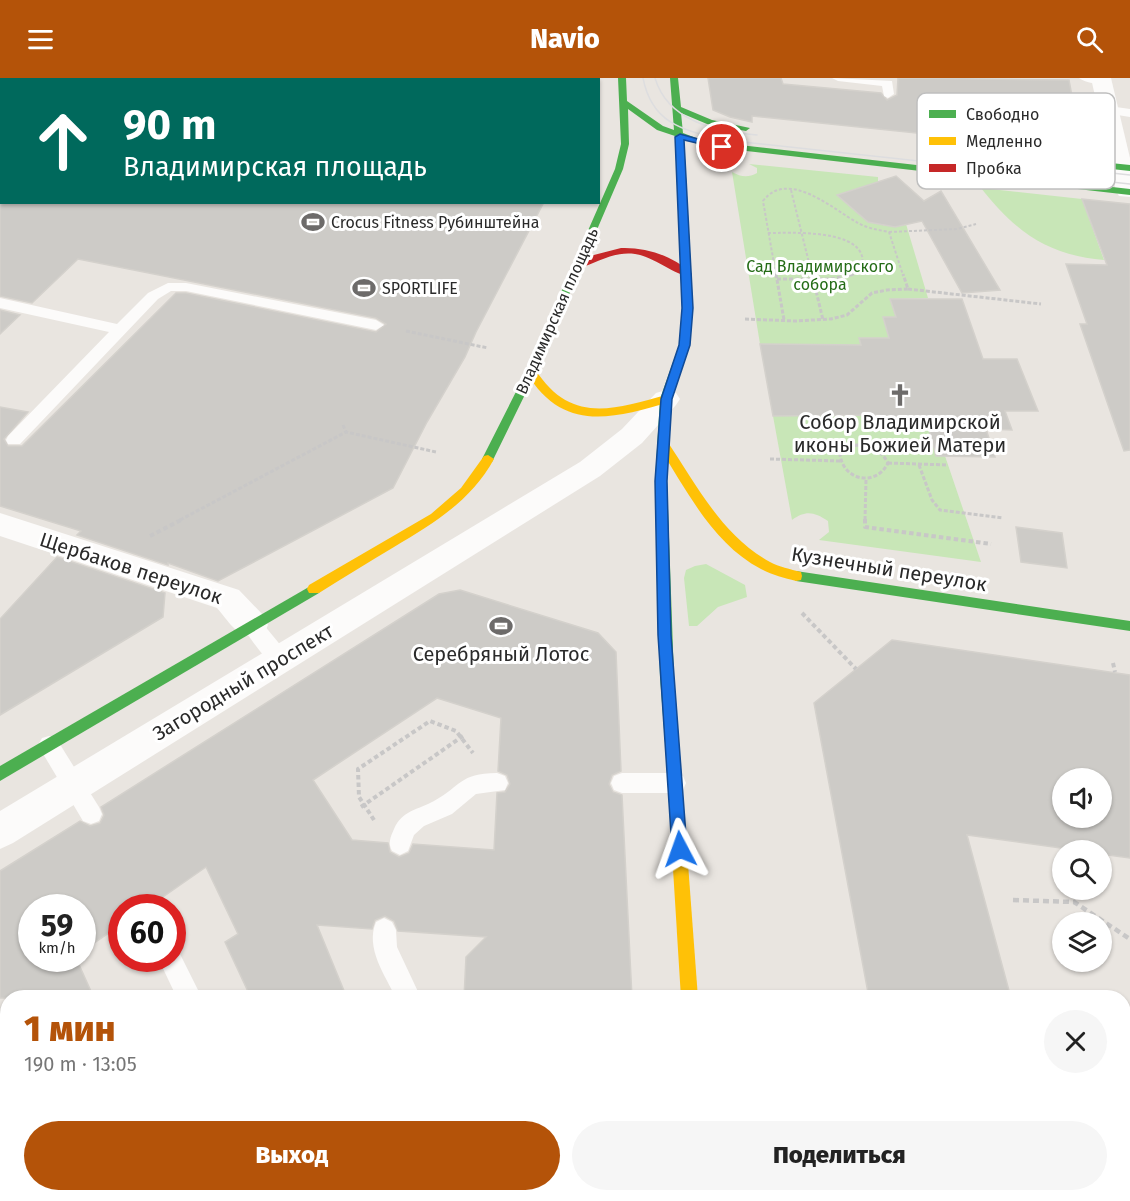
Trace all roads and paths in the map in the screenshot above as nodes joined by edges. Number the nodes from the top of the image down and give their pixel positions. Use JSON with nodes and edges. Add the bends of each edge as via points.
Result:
{"nodes":[{"id":1,"x":622,"y":78,"type":"edge"},
{"id":2,"x":674,"y":78,"type":"edge"},
{"id":3,"x":838,"y":78,"type":"edge"},
{"id":4,"x":1096,"y":79,"type":"edge"},
{"id":5,"x":1102,"y":93,"type":"edge"},
{"id":6,"x":888,"y":94,"type":"dead end"},
{"id":7,"x":624,"y":103,"type":"junction"},
{"id":8,"x":677,"y":108,"type":"junction"},
{"id":9,"x":1115,"y":111,"type":"edge"},
{"id":10,"x":1130,"y":112,"type":"edge"},
{"id":11,"x":761,"y":129,"type":"dead end"},
{"id":12,"x":1115,"y":130,"type":"edge"},
{"id":13,"x":680,"y":137,"type":"junction"},
{"id":14,"x":1126,"y":168,"type":"edge"},
{"id":15,"x":917,"y":174,"type":"edge"},
{"id":16,"x":605,"y":187,"type":"edge"},
{"id":17,"x":1099,"y":189,"type":"edge"},
{"id":18,"x":791,"y":190,"type":"junction"},
{"id":19,"x":1129,"y":191,"type":"edge"},
{"id":20,"x":599,"y":204,"type":"edge"},
{"id":21,"x":976,"y":224,"type":"dead end"},
{"id":22,"x":890,"y":232,"type":"junction"},
{"id":23,"x":768,"y":233,"type":"junction"},
{"id":24,"x":803,"y":234,"type":"junction"},
{"id":25,"x":577,"y":266,"type":"junction"},
{"id":26,"x":687,"y":274,"type":"junction"},
{"id":27,"x":777,"y":279,"type":"junction"},
{"id":28,"x":813,"y":279,"type":"junction"},
{"id":29,"x":908,"y":289,"type":"junction"},
{"id":30,"x":0,"y":303,"type":"edge"},
{"id":31,"x":1041,"y":304,"type":"dead end"},
{"id":32,"x":746,"y":319,"type":"dead end"},
{"id":33,"x":784,"y":320,"type":"junction"},
{"id":34,"x":822,"y":320,"type":"junction"},
{"id":35,"x":376,"y":325,"type":"joint"},
{"id":36,"x":121,"y":330,"type":"junction"},
{"id":37,"x":488,"y":348,"type":"dead end"},
{"id":38,"x":531,"y":372,"type":"junction"},
{"id":39,"x":666,"y":399,"type":"junction"},
{"id":40,"x":343,"y":425,"type":"dead end"},
{"id":41,"x":346,"y":432,"type":"junction"},
{"id":42,"x":14,"y":440,"type":"dead end"},
{"id":43,"x":663,"y":444,"type":"junction"},
{"id":44,"x":436,"y":452,"type":"dead end"},
{"id":45,"x":770,"y":459,"type":"dead end"},
{"id":46,"x":840,"y":461,"type":"junction"},
{"id":47,"x":888,"y":464,"type":"junction"},
{"id":48,"x":919,"y":465,"type":"junction"},
{"id":49,"x":948,"y":465,"type":"dead end"},
{"id":50,"x":866,"y":479,"type":"junction"},
{"id":51,"x":1003,"y":518,"type":"dead end"},
{"id":52,"x":4,"y":530,"type":"edge"},
{"id":53,"x":147,"y":538,"type":"dead end"},
{"id":54,"x":992,"y":544,"type":"dead end"},
{"id":55,"x":794,"y":605,"type":"dead end"},
{"id":56,"x":252,"y":625,"type":"junction"},
{"id":57,"x":1130,"y":626,"type":"edge"},
{"id":58,"x":280,"y":659,"type":"junction"},
{"id":59,"x":1113,"y":663,"type":"dead end"},
{"id":60,"x":856,"y":669,"type":"dead end"},
{"id":61,"x":1115,"y":672,"type":"dead end"},
{"id":62,"x":463,"y":736,"type":"junction"},
{"id":63,"x":49,"y":745,"type":"junction"},
{"id":64,"x":0,"y":774,"type":"edge"},
{"id":65,"x":487,"y":783,"type":"joint"},
{"id":66,"x":622,"y":783,"type":"dead end"},
{"id":67,"x":675,"y":783,"type":"junction"},
{"id":68,"x":74,"y":785,"type":"junction"},
{"id":69,"x":361,"y":807,"type":"junction"},
{"id":70,"x":91,"y":814,"type":"dead end"},
{"id":71,"x":0,"y":831,"type":"edge"},
{"id":72,"x":401,"y":837,"type":"joint"},
{"id":73,"x":1013,"y":900,"type":"dead end"},
{"id":74,"x":384,"y":930,"type":"dead end"},
{"id":75,"x":1130,"y":939,"type":"edge"},
{"id":76,"x":177,"y":972,"type":"edge"},
{"id":77,"x":186,"y":990,"type":"edge"},
{"id":78,"x":404,"y":990,"type":"edge"},
{"id":79,"x":689,"y":990,"type":"edge"}],
"edges":[{"from":1,"to":7,"type":"main road","name":"Владимирская площадь"},
{"from":2,"to":8,"type":"main road"},
{"from":3,"to":6,"type":"lane","via":[[888,83]]},
{"from":4,"to":5,"type":"street"},
{"from":7,"to":13,"type":"main road","via":[[638,117]]},
{"from":7,"to":16,"type":"main road","name":"Владимирская площадь","via":[[622,163]]},
{"from":8,"to":11,"type":"main road","via":[[710,122]]},
{"from":8,"to":13,"type":"main road"},
{"from":9,"to":10,"type":"lane"},
{"from":12,"to":14,"type":"street"},
{"from":13,"to":15,"type":"main road","via":[[722,147]]},
{"from":13,"to":26,"type":"main road"},
{"from":14,"to":19,"type":"street"},
{"from":17,"to":19,"type":"main road"},
{"from":18,"to":22,"type":"path","via":[[819,196],[854,221]]},
{"from":18,"to":23,"type":"path","via":[[766,195],[763,201]]},
{"from":18,"to":24,"type":"path"},
{"from":20,"to":25,"type":"main road","name":"Владимирская площадь"},
{"from":21,"to":22,"type":"path","via":[[957,229]]},
{"from":22,"to":29,"type":"path"},
{"from":23,"to":24,"type":"path"},
{"from":23,"to":27,"type":"path"},
{"from":24,"to":28,"type":"path"},
{"from":24,"to":28,"type":"path","via":[[838,237],[862,252],[862,270],[849,276]]},
{"from":25,"to":26,"type":"main road","via":[[604,252],[644,250],[662,256]]},
{"from":25,"to":38,"type":"main road","name":"Владимирская площадь"},
{"from":26,"to":39,"type":"main road","via":[[684,345]]},
{"from":27,"to":28,"type":"path"},
{"from":27,"to":33,"type":"path"},
{"from":28,"to":34,"type":"path"},
{"from":29,"to":31,"type":"path"},
{"from":29,"to":34,"type":"path","via":[[883,289],[866,297],[845,316]]},
{"from":30,"to":36,"type":"lane"},
{"from":32,"to":33,"type":"path"},
{"from":33,"to":34,"type":"path"},
{"from":35,"to":36,"type":"lane","via":[[186,287],[168,287],[153,296]]},
{"from":35,"to":37,"type":"path"},
{"from":36,"to":42,"type":"lane"},
{"from":38,"to":39,"type":"main road","via":[[550,397],[588,412],[623,411]]},
{"from":38,"to":56,"type":"main road","name":"Владимирская площадь","via":[[483,469],[452,504]]},
{"from":39,"to":43,"type":"main road"},
{"from":39,"to":58,"type":"street","name":"Загородный проспект","via":[[632,436],[590,469]]},
{"from":40,"to":41,"type":"path"},
{"from":41,"to":44,"type":"path"},
{"from":41,"to":53,"type":"path"},
{"from":43,"to":57,"type":"main road","name":"Кузнечный переулок","via":[[730,538],[763,565],[795,576]]},
{"from":43,"to":67,"type":"main road","via":[[664,635]]},
{"from":45,"to":46,"type":"path"},
{"from":46,"to":47,"type":"path","via":[[840,455],[849,447],[866,446],[881,452]]},
{"from":46,"to":50,"type":"path","via":[[849,473]]},
{"from":47,"to":48,"type":"path"},
{"from":47,"to":50,"type":"path","via":[[886,472],[878,478]]},
{"from":48,"to":49,"type":"path"},
{"from":48,"to":51,"type":"path","via":[[932,500],[940,510]]},
{"from":50,"to":54,"type":"path","via":[[866,527]]},
{"from":52,"to":56,"type":"street","name":"Щербаков переулок","via":[[228,599]]},
{"from":55,"to":60,"type":"path"},
{"from":56,"to":58,"type":"lane"},
{"from":56,"to":63,"type":"main road"},
{"from":58,"to":68,"type":"street","name":"Загородный проспект"},
{"from":59,"to":61,"type":"path"},
{"from":62,"to":65,"type":"path"},
{"from":62,"to":69,"type":"path"},
{"from":62,"to":69,"type":"path","via":[[430,721],[358,769],[356,788]]},
{"from":63,"to":64,"type":"main road"},
{"from":63,"to":68,"type":"lane"},
{"from":65,"to":72,"type":"lane","via":[[464,788],[444,806],[412,820]]},
{"from":66,"to":67,"type":"lane"},
{"from":67,"to":79,"type":"main road"},
{"from":68,"to":70,"type":"lane"},
{"from":68,"to":71,"type":"street","name":"Загородный проспект"},
{"from":69,"to":72,"type":"path","via":[[377,823]]},
{"from":73,"to":75,"type":"path","via":[[1074,902]]},
{"from":74,"to":78,"type":"lane","via":[[385,949]]},
{"from":76,"to":77,"type":"lane"}]}
